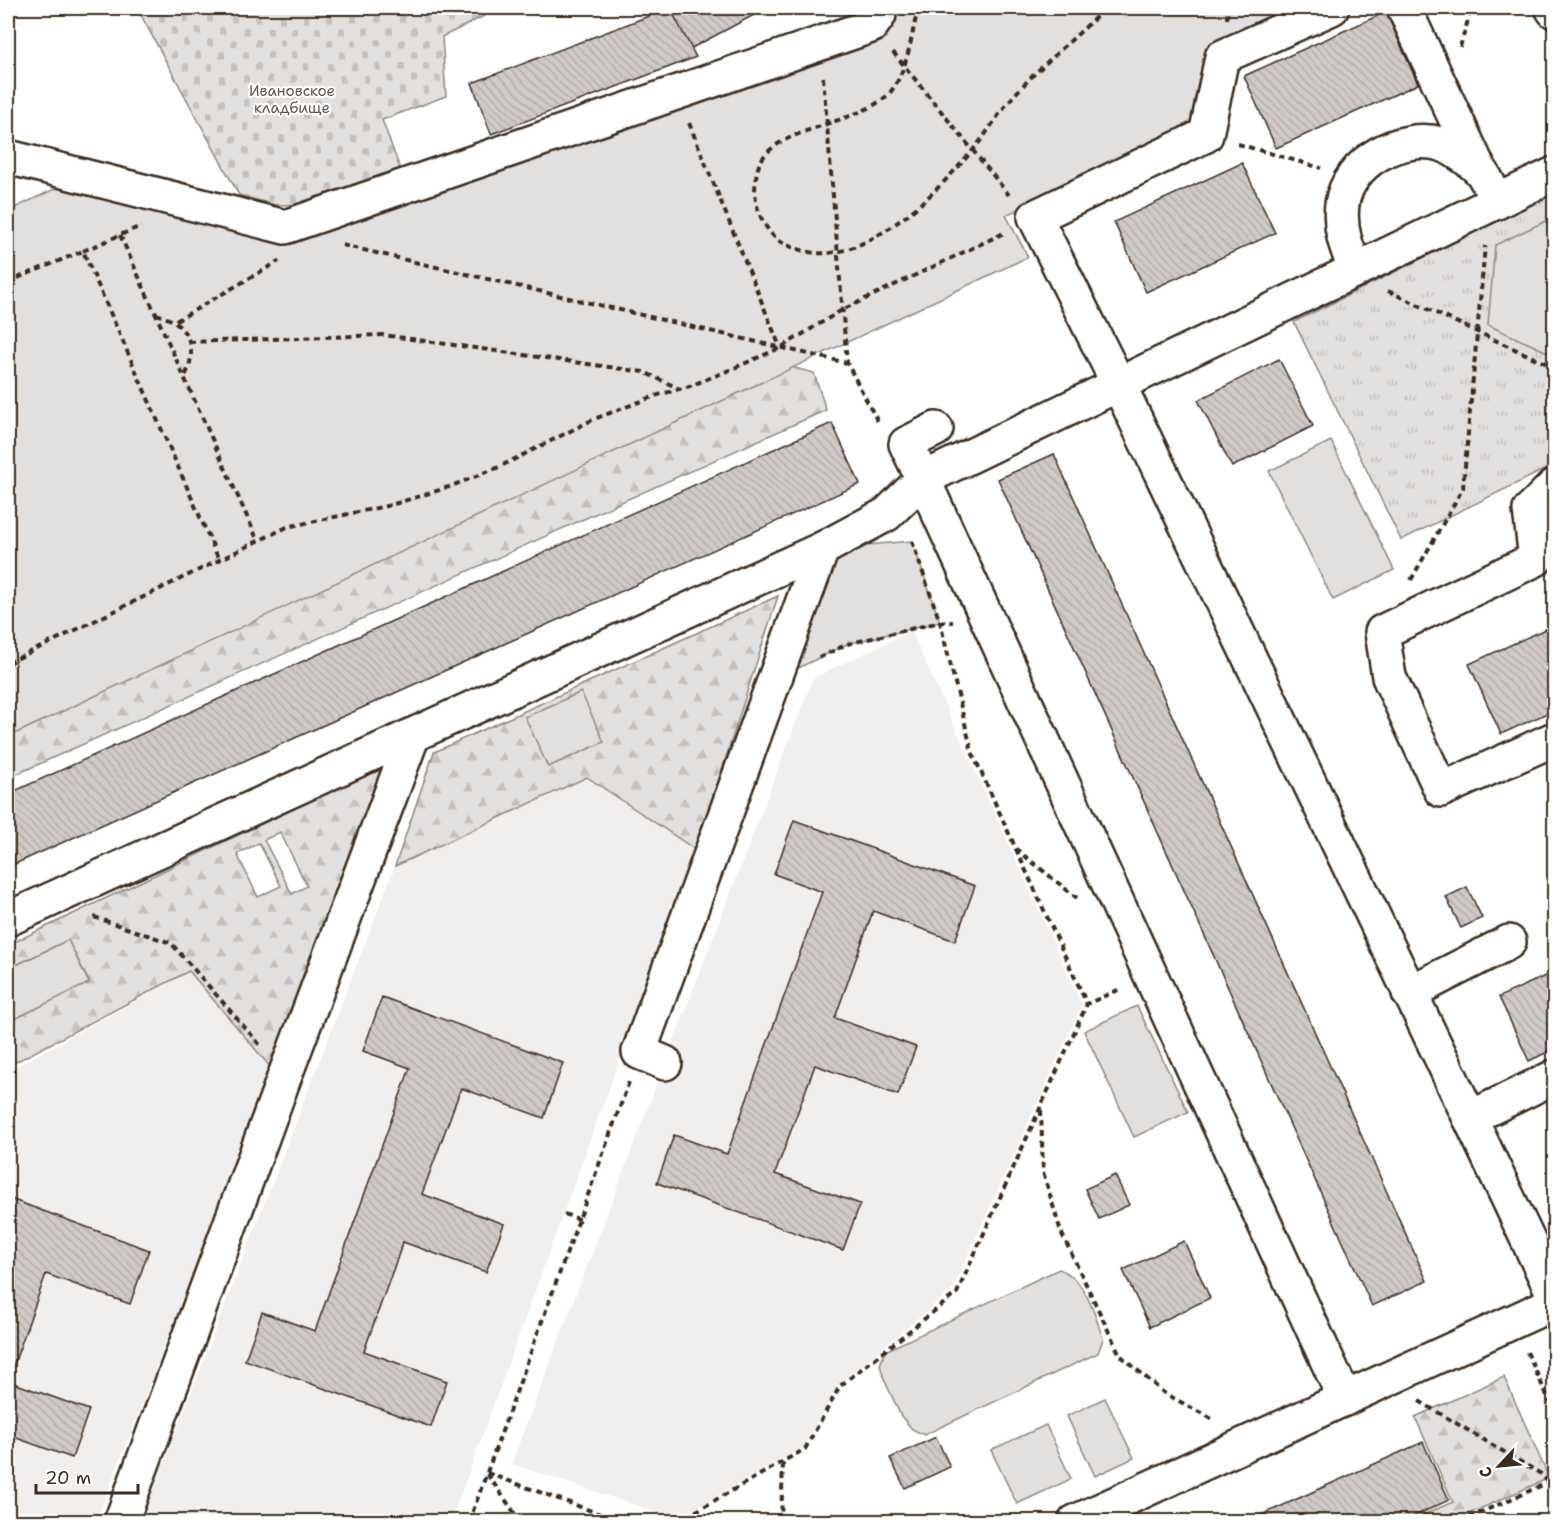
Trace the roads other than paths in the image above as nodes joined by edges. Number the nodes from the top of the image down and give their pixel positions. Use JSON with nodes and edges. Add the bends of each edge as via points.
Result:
{"nodes":[{"id":1,"x":1332,"y":8,"type":"edge"},
{"id":2,"x":1404,"y":8,"type":"edge"},
{"id":3,"x":872,"y":17,"type":"edge"},
{"id":4,"x":8,"y":157,"type":"edge"},
{"id":5,"x":1480,"y":170,"type":"junction"},
{"id":6,"x":1554,"y":174,"type":"edge"},
{"id":7,"x":1493,"y":204,"type":"junction"},
{"id":8,"x":1356,"y":270,"type":"junction"},
{"id":9,"x":1118,"y":383,"type":"junction"},
{"id":10,"x":936,"y":429,"type":"dead end"},
{"id":11,"x":923,"y":479,"type":"junction"},
{"id":12,"x":1554,"y":486,"type":"edge"},
{"id":13,"x":822,"y":549,"type":"junction"},
{"id":14,"x":413,"y":735,"type":"junction"},
{"id":15,"x":1554,"y":738,"type":"edge"},
{"id":16,"x":8,"y":919,"type":"edge"},
{"id":17,"x":1509,"y":942,"type":"dead end"},
{"id":18,"x":1409,"y":993,"type":"junction"},
{"id":19,"x":652,"y":1058,"type":"road end"},
{"id":20,"x":1554,"y":1077,"type":"edge"},
{"id":21,"x":1470,"y":1118,"type":"junction"},
{"id":22,"x":1554,"y":1295,"type":"edge"},
{"id":23,"x":1554,"y":1303,"type":"edge"},
{"id":24,"x":1345,"y":1399,"type":"junction"},
{"id":25,"x":121,"y":1521,"type":"edge"},
{"id":26,"x":1075,"y":1521,"type":"edge"}],
"edges":[{"from":1,"to":9,"type":"lane","via":[[1222,57],[1206,135],[1035,217]]},
{"from":2,"to":5,"type":"lane"},
{"from":3,"to":4,"type":"lane","via":[[819,44],[718,72],[677,93],[285,227],[258,211]]},
{"from":5,"to":7,"type":"lane"},
{"from":5,"to":8,"type":"lane","via":[[1442,144],[1409,142],[1376,155],[1353,177],[1342,202],[1342,238]]},
{"from":6,"to":7,"type":"lane"},
{"from":7,"to":8,"type":"lane"},
{"from":8,"to":9,"type":"lane"},
{"from":9,"to":11,"type":"lane"},
{"from":9,"to":18,"type":"lane"},
{"from":10,"to":11,"type":"lane","via":[[906,444]]},
{"from":11,"to":13,"type":"lane","via":[[887,514]]},
{"from":11,"to":24,"type":"lane"},
{"from":12,"to":15,"type":"lane","via":[[1530,510],[1536,559],[1382,632],[1389,677],[1441,790]]},
{"from":13,"to":14,"type":"lane"},
{"from":13,"to":19,"type":"lane"},
{"from":14,"to":16,"type":"lane"},
{"from":14,"to":25,"type":"lane","via":[[285,1073],[243,1225]]},
{"from":17,"to":18,"type":"lane"},
{"from":18,"to":21,"type":"lane"},
{"from":20,"to":21,"type":"lane"},
{"from":21,"to":22,"type":"lane"},
{"from":23,"to":24,"type":"lane"},
{"from":24,"to":26,"type":"lane"}]}
